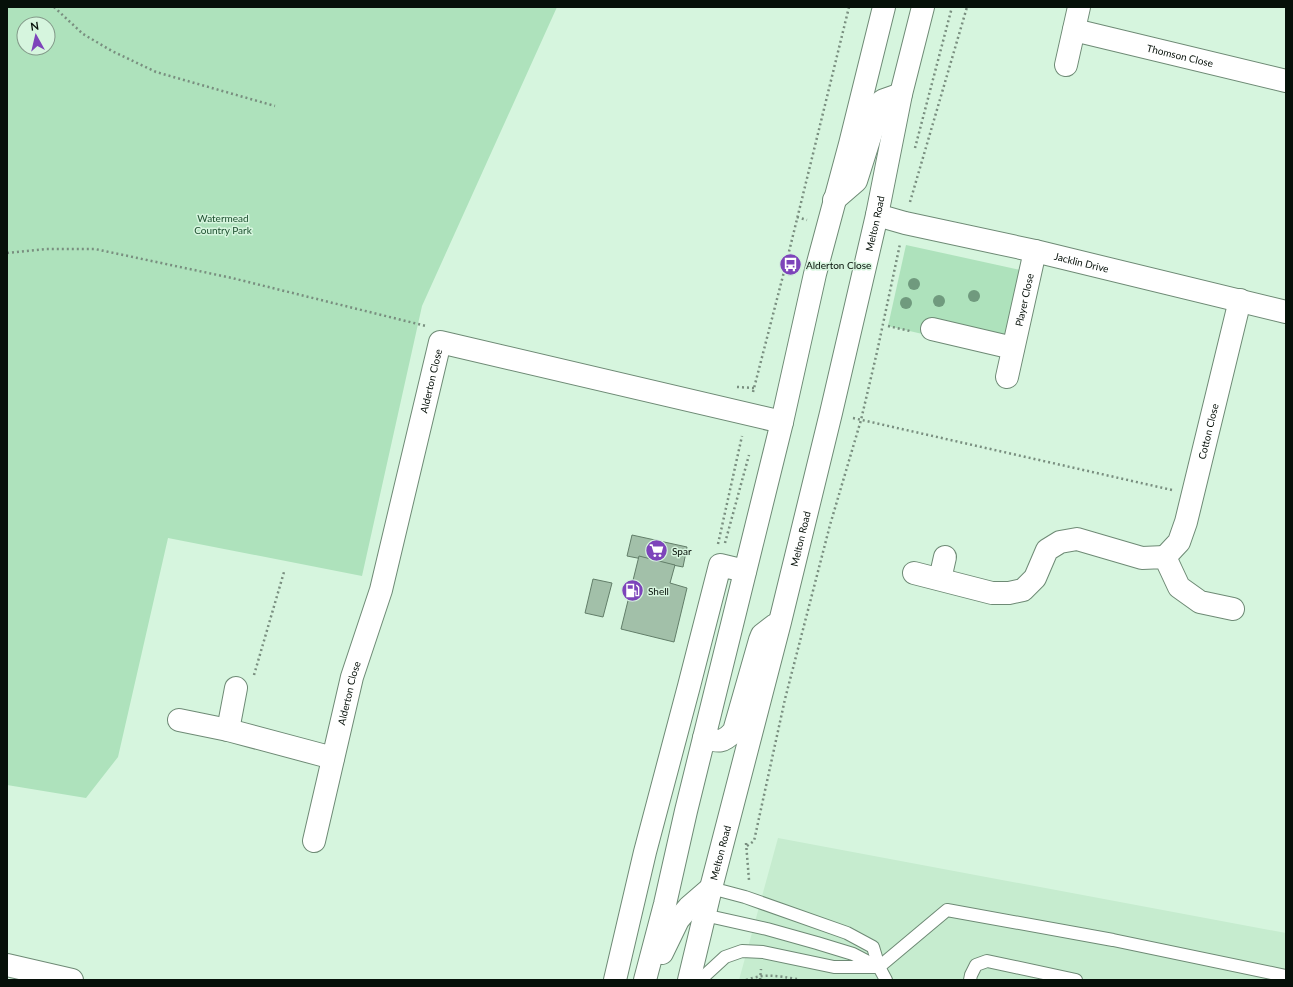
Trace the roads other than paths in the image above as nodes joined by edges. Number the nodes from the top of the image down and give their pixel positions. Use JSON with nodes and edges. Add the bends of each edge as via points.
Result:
{"nodes":[{"id":1,"x":884,"y":7,"type":"edge"},
{"id":2,"x":923,"y":7,"type":"edge"},
{"id":3,"x":1079,"y":7,"type":"edge"},
{"id":4,"x":1074,"y":30,"type":"junction"},
{"id":5,"x":1066,"y":65,"type":"dead end"},
{"id":6,"x":1286,"y":81,"type":"edge"},
{"id":7,"x":901,"y":94,"type":"junction"},
{"id":8,"x":834,"y":200,"type":"junction"},
{"id":9,"x":877,"y":215,"type":"junction"},
{"id":10,"x":1035,"y":250,"type":"junction"},
{"id":11,"x":1240,"y":300,"type":"junction"},
{"id":12,"x":1286,"y":312,"type":"edge"},
{"id":13,"x":932,"y":329,"type":"dead end"},
{"id":14,"x":1013,"y":348,"type":"junction"},
{"id":15,"x":1007,"y":377,"type":"dead end"},
{"id":16,"x":782,"y":422,"type":"junction"},
{"id":17,"x":945,"y":557,"type":"dead end"},
{"id":18,"x":1166,"y":557,"type":"junction"},
{"id":19,"x":745,"y":571,"type":"junction"},
{"id":20,"x":914,"y":573,"type":"dead end"},
{"id":21,"x":940,"y":579,"type":"junction"},
{"id":22,"x":1233,"y":609,"type":"dead end"},
{"id":23,"x":780,"y":622,"type":"junction"},
{"id":24,"x":245,"y":683,"type":"road end"},
{"id":25,"x":689,"y":686,"type":"junction"},
{"id":26,"x":715,"y":694,"type":"junction"},
{"id":27,"x":179,"y":720,"type":"dead end"},
{"id":28,"x":228,"y":730,"type":"junction"},
{"id":29,"x":704,"y":738,"type":"junction"},
{"id":30,"x":333,"y":758,"type":"junction"},
{"id":31,"x":314,"y":841,"type":"dead end"},
{"id":32,"x":669,"y":882,"type":"junction"},
{"id":33,"x":711,"y":888,"type":"junction"},
{"id":34,"x":698,"y":910,"type":"junction"},
{"id":35,"x":7,"y":965,"type":"edge"},
{"id":36,"x":879,"y":968,"type":"junction"},
{"id":37,"x":1286,"y":976,"type":"edge"},
{"id":38,"x":72,"y":980,"type":"edge"},
{"id":39,"x":615,"y":980,"type":"edge"},
{"id":40,"x":645,"y":980,"type":"edge"},
{"id":41,"x":650,"y":980,"type":"edge"},
{"id":42,"x":689,"y":980,"type":"edge"},
{"id":43,"x":700,"y":980,"type":"edge"},
{"id":44,"x":886,"y":980,"type":"edge"},
{"id":45,"x":970,"y":980,"type":"edge"},
{"id":46,"x":1076,"y":980,"type":"edge"}],
"edges":[{"from":1,"to":8,"type":"main road"},
{"from":2,"to":7,"type":"main road","name":"Melton Road"},
{"from":3,"to":4,"type":"main road"},
{"from":4,"to":5,"type":"main road"},
{"from":4,"to":6,"type":"main road","name":"Thomson Close"},
{"from":7,"to":8,"type":"main road","via":[[881,102],[856,181]]},
{"from":7,"to":9,"type":"main road","name":"Melton Road"},
{"from":8,"to":16,"type":"main road"},
{"from":9,"to":10,"type":"main road","name":"Jacklin Drive"},
{"from":9,"to":23,"type":"main road","name":"Melton Road"},
{"from":10,"to":11,"type":"main road","name":"Jacklin Drive"},
{"from":10,"to":14,"type":"main road","name":"Player Close"},
{"from":11,"to":12,"type":"main road","name":"Jacklin Drive"},
{"from":11,"to":18,"type":"main road","name":"Cotton Close","via":[[1193,495],[1179,542]]},
{"from":13,"to":14,"type":"main road"},
{"from":14,"to":15,"type":"main road","name":"Player Close"},
{"from":16,"to":19,"type":"main road"},
{"from":16,"to":30,"type":"main road","name":"Alderton Close","via":[[440,342],[381,590],[352,677]]},
{"from":17,"to":21,"type":"main road"},
{"from":18,"to":21,"type":"main road","via":[[1142,558],[1077,539],[1060,542],[1047,550],[1035,578],[1023,590],[992,593]]},
{"from":18,"to":22,"type":"main road","via":[[1179,587],[1200,602]]},
{"from":19,"to":25,"type":"main road","via":[[720,565]]},
{"from":19,"to":26,"type":"main road"},
{"from":20,"to":21,"type":"main road"},
{"from":23,"to":29,"type":"main road","via":[[762,635],[734,731],[718,742]]},
{"from":23,"to":33,"type":"main road","name":"Melton Road"},
{"from":24,"to":28,"type":"main road"},
{"from":25,"to":26,"type":"main road"},
{"from":25,"to":39,"type":"main road","via":[[645,852]]},
{"from":26,"to":29,"type":"main road"},
{"from":27,"to":28,"type":"main road"},
{"from":28,"to":30,"type":"main road"},
{"from":29,"to":32,"type":"main road"},
{"from":30,"to":31,"type":"main road","name":"Alderton Close"},
{"from":32,"to":34,"type":"main road"},
{"from":32,"to":40,"type":"main road"},
{"from":33,"to":34,"type":"main road","name":"Melton Road"},
{"from":33,"to":36,"type":"lane","via":[[746,897],[847,933],[873,947]]},
{"from":34,"to":36,"type":"lane","via":[[854,954]]},
{"from":34,"to":41,"type":"main road","via":[[678,920]]},
{"from":34,"to":42,"type":"main road","name":"Melton Road"},
{"from":35,"to":38,"type":"main road"},
{"from":36,"to":37,"type":"lane","via":[[947,910],[1113,940]]},
{"from":36,"to":43,"type":"lane","via":[[834,967],[763,952],[742,951],[725,957]]},
{"from":36,"to":44,"type":"lane"},
{"from":45,"to":46,"type":"lane","via":[[976,965],[987,961]]}]}
